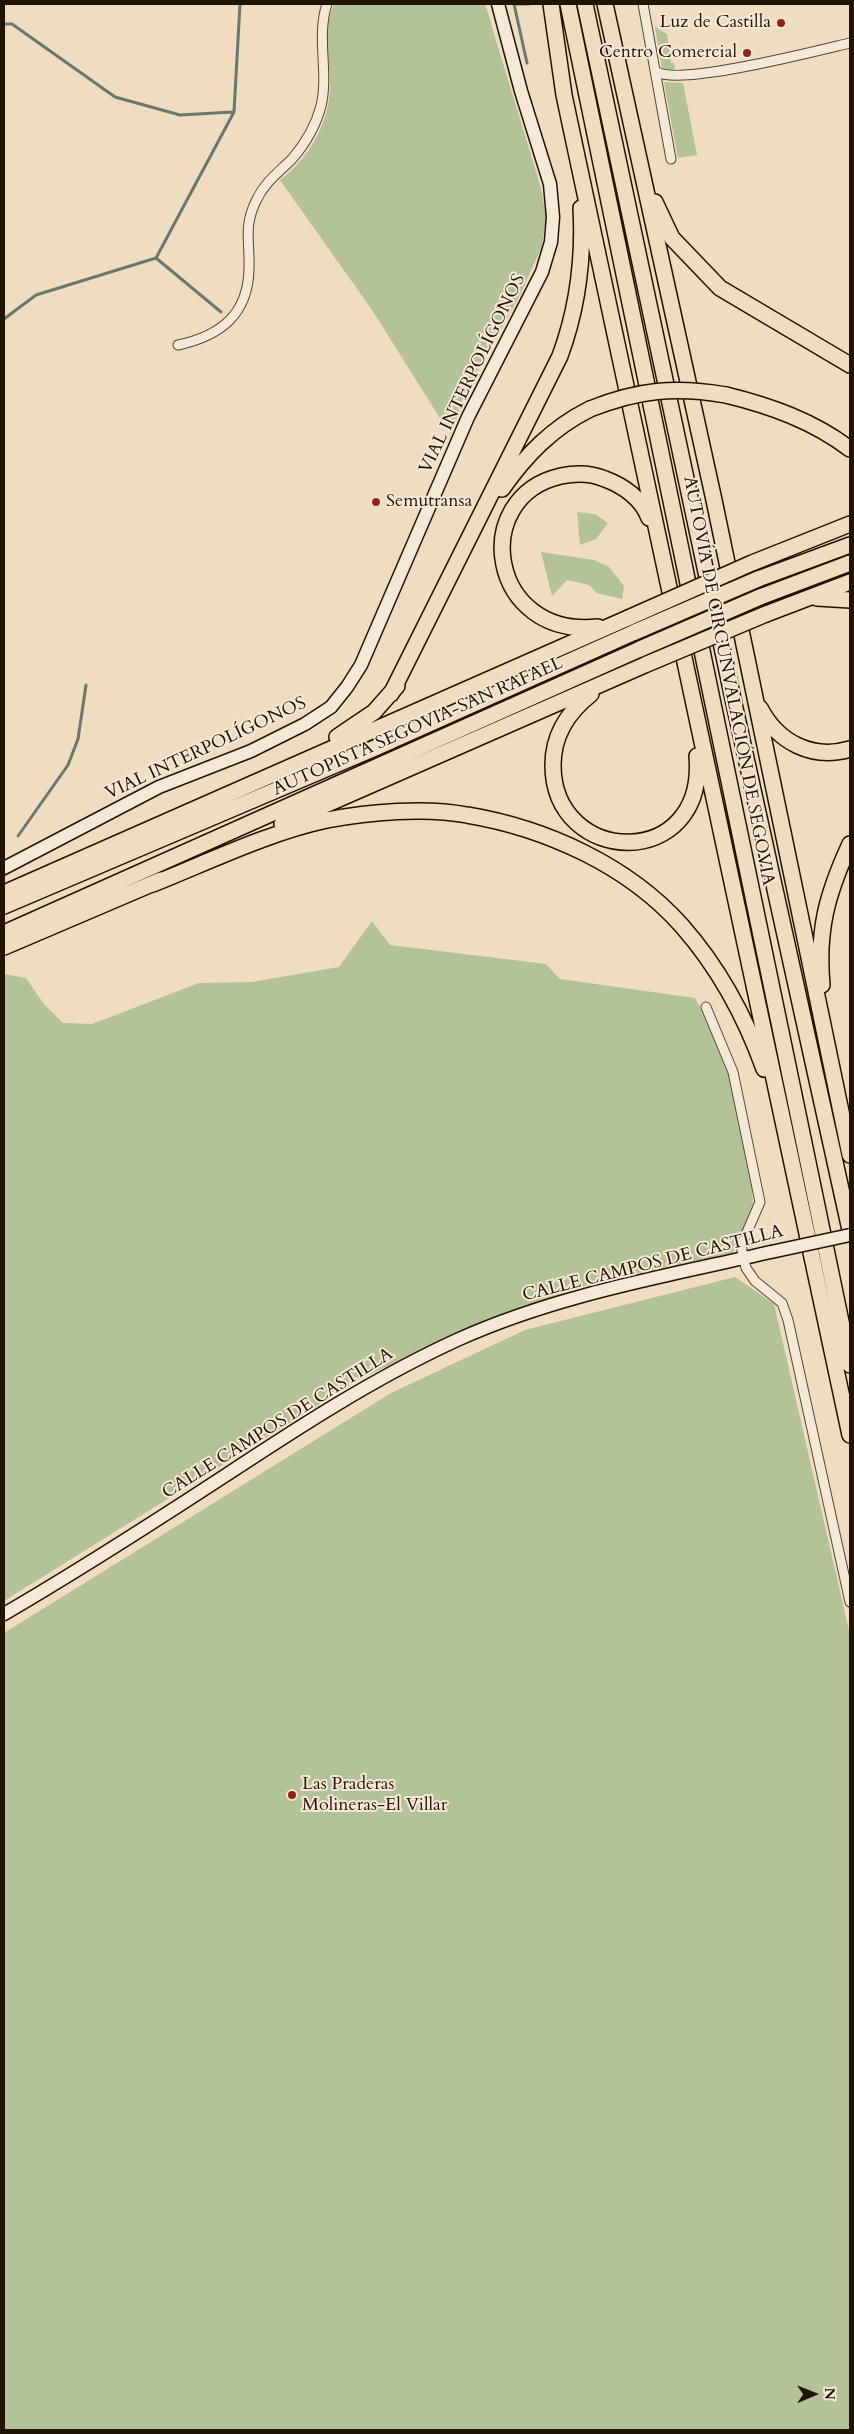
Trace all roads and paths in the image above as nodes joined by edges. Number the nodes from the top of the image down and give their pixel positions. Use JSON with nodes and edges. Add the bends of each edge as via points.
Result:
{"nodes":[{"id":1,"x":327,"y":4,"type":"edge"},
{"id":2,"x":498,"y":4,"type":"edge"},
{"id":3,"x":551,"y":4,"type":"edge"},
{"id":4,"x":568,"y":4,"type":"edge"},
{"id":5,"x":585,"y":4,"type":"edge"},
{"id":6,"x":605,"y":4,"type":"edge"},
{"id":7,"x":643,"y":4,"type":"edge"},
{"id":8,"x":610,"y":30,"type":"junction"},
{"id":9,"x":850,"y":43,"type":"edge"},
{"id":10,"x":657,"y":72,"type":"junction"},
{"id":11,"x":671,"y":159,"type":"dead end"},
{"id":12,"x":578,"y":161,"type":"junction"},
{"id":13,"x":178,"y":344,"type":"dead end"},
{"id":14,"x":850,"y":365,"type":"edge"},
{"id":15,"x":850,"y":449,"type":"edge"},
{"id":16,"x":850,"y":524,"type":"edge"},
{"id":17,"x":850,"y":545,"type":"edge"},
{"id":18,"x":659,"y":548,"type":"junction"},
{"id":19,"x":850,"y":563,"type":"edge"},
{"id":20,"x":850,"y":582,"type":"edge"},
{"id":21,"x":850,"y":600,"type":"edge"},
{"id":22,"x":789,"y":605,"type":"junction"},
{"id":23,"x":628,"y":618,"type":"junction"},
{"id":24,"x":747,"y":666,"type":"junction"},
{"id":25,"x":624,"y":675,"type":"junction"},
{"id":26,"x":391,"y":694,"type":"junction"},
{"id":27,"x":693,"y":702,"type":"junction"},
{"id":28,"x":850,"y":750,"type":"edge"},
{"id":29,"x":237,"y":789,"type":"junction"},
{"id":30,"x":850,"y":844,"type":"edge"},
{"id":31,"x":4,"y":868,"type":"edge"},
{"id":32,"x":153,"y":884,"type":"junction"},
{"id":33,"x":4,"y":893,"type":"edge"},
{"id":34,"x":4,"y":906,"type":"edge"},
{"id":35,"x":4,"y":933,"type":"edge"},
{"id":36,"x":4,"y":947,"type":"edge"},
{"id":37,"x":706,"y":1007,"type":"dead end"},
{"id":38,"x":834,"y":1078,"type":"junction"},
{"id":39,"x":850,"y":1155,"type":"edge"},
{"id":40,"x":802,"y":1217,"type":"junction"},
{"id":41,"x":850,"y":1230,"type":"edge"},
{"id":42,"x":850,"y":1235,"type":"edge"},
{"id":43,"x":743,"y":1258,"type":"junction"},
{"id":44,"x":850,"y":1365,"type":"edge"},
{"id":45,"x":850,"y":1435,"type":"edge"},
{"id":46,"x":850,"y":1602,"type":"edge"},
{"id":47,"x":4,"y":1614,"type":"edge"}],
"edges":[{"from":1,"to":13,"type":"street","via":[[322,28],[324,82],[320,107],[310,133],[271,178],[250,213],[246,293],[220,330],[201,340]]},
{"from":2,"to":31,"type":"main road","name":"VIAL INTERPOLÍGONOS","via":[[520,91],[550,184],[551,242],[542,272],[468,417],[361,665],[331,707],[306,724],[251,751],[158,787]]},
{"from":3,"to":12,"type":"highway","via":[[564,95]]},
{"from":4,"to":44,"type":"highway","name":"AUTOVÍA DE CIRCUNVALACIÓN DE SEGOVIA"},
{"from":5,"to":41,"type":"highway","name":"AUTOVÍA DE CIRCUNVALACIÓN DE SEGOVIA","via":[[730,690]]},
{"from":6,"to":8,"type":"highway"},
{"from":7,"to":10,"type":"street"},
{"from":8,"to":14,"type":"highway","via":[[654,198],[672,238],[720,288]]},
{"from":8,"to":24,"type":"highway","via":[[714,500]]},
{"from":9,"to":10,"type":"street","via":[[705,74],[678,77],[663,76]]},
{"from":10,"to":11,"type":"street"},
{"from":12,"to":18,"type":"highway"},
{"from":12,"to":26,"type":"highway","via":[[581,264],[576,303],[567,336],[551,375]]},
{"from":15,"to":26,"type":"highway","bridge":true,"via":[[792,415],[726,395],[692,390],[656,390],[626,396],[590,409],[547,436],[516,470],[487,514],[416,655]]},
{"from":16,"to":23,"type":"highway","bridge":true},
{"from":17,"to":34,"type":"highway","name":"AUTOPISTA SEGOVIA-SAN RAFAEL","bridge":true,"via":[[758,579]]},
{"from":18,"to":23,"type":"highway","via":[[647,512],[639,502],[624,488],[586,474],[553,478],[538,485],[521,498],[512,512],[504,532],[503,564],[511,589],[527,608],[551,623],[575,628],[602,627]]},
{"from":18,"to":27,"type":"highway"},
{"from":19,"to":35,"type":"highway","name":"AUTOPISTA SEGOVIA-SAN RAFAEL","bridge":true,"via":[[760,597],[640,649]]},
{"from":20,"to":22,"type":"highway"},
{"from":21,"to":22,"type":"highway","via":[[823,597]]},
{"from":22,"to":25,"type":"highway","bridge":true},
{"from":23,"to":29,"type":"highway"},
{"from":24,"to":28,"type":"highway","via":[[761,710],[783,738],[813,752]]},
{"from":24,"to":38,"type":"highway"},
{"from":25,"to":27,"type":"highway","via":[[599,688],[572,712],[558,737],[553,759],[555,785],[568,812],[587,831],[606,840],[629,843],[655,838],[685,815],[698,781]]},
{"from":25,"to":32,"type":"highway"},
{"from":26,"to":29,"type":"highway","via":[[356,726]]},
{"from":27,"to":40,"type":"highway"},
{"from":29,"to":33,"type":"highway"},
{"from":30,"to":38,"type":"highway","via":[[829,894],[821,932],[822,980]]},
{"from":32,"to":36,"type":"highway"},
{"from":32,"to":40,"type":"highway","via":[[294,829],[328,820],[382,813],[466,814],[535,831],[574,848],[644,892],[681,924],[709,959],[732,996],[765,1072]]},
{"from":37,"to":43,"type":"street","via":[[733,1072],[760,1202],[741,1246]]},
{"from":38,"to":39,"type":"highway"},
{"from":40,"to":45,"type":"highway"},
{"from":42,"to":43,"type":"main road","name":"CALLE CAMPOS DE CASTILLA","bridge":true},
{"from":43,"to":46,"type":"street","via":[[746,1269],[756,1281],[782,1303],[788,1320]]},
{"from":43,"to":47,"type":"main road","name":"CALLE CAMPOS DE CASTILLA","via":[[596,1293],[507,1320],[404,1366],[310,1420],[127,1539]]}]}
